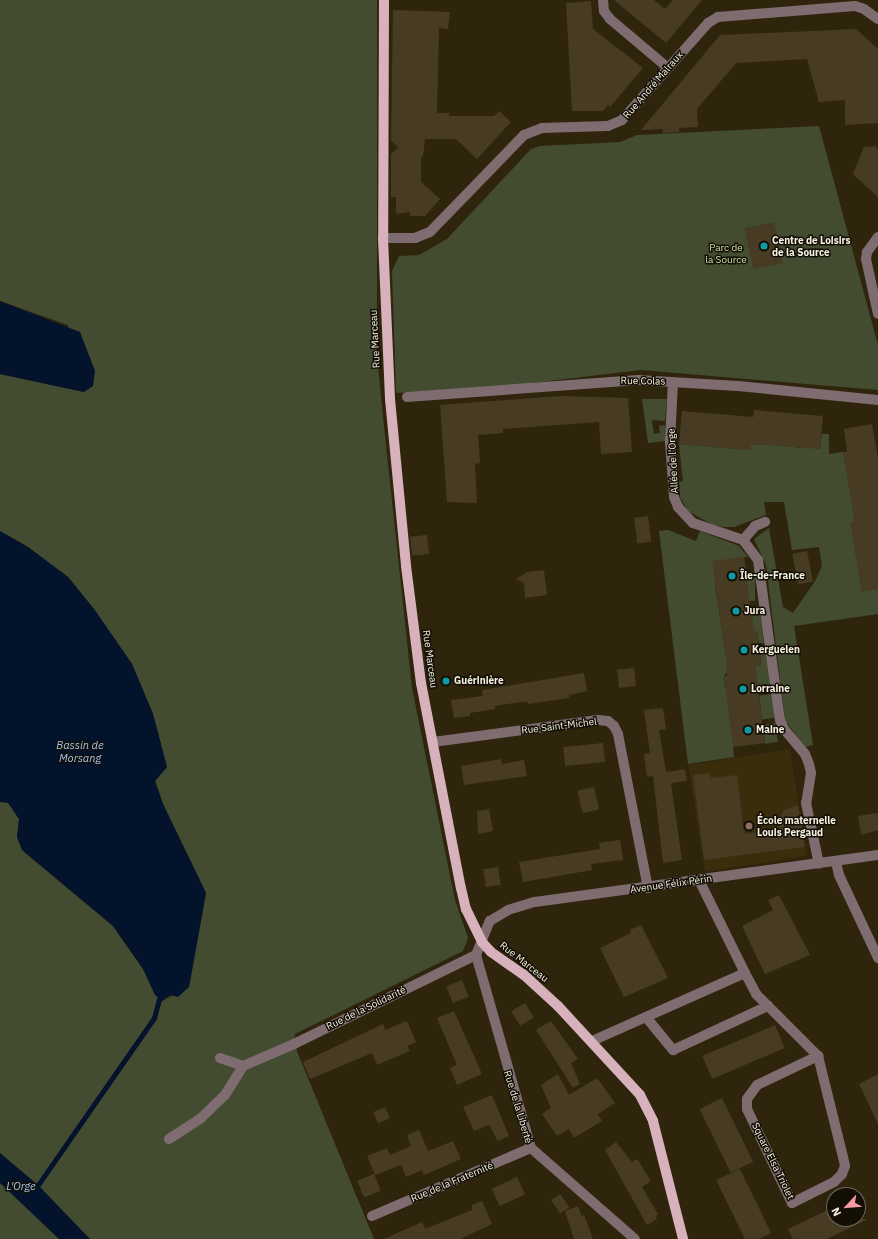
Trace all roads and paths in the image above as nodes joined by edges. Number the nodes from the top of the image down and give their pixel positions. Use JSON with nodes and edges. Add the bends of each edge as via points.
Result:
{"nodes":[{"id":1,"x":384,"y":0,"type":"edge"},
{"id":2,"x":602,"y":0,"type":"edge"},
{"id":3,"x":878,"y":19,"type":"edge"},
{"id":4,"x":668,"y":68,"type":"junction"},
{"id":5,"x":878,"y":237,"type":"edge"},
{"id":6,"x":383,"y":238,"type":"junction"},
{"id":7,"x":878,"y":314,"type":"edge"},
{"id":8,"x":674,"y":382,"type":"junction"},
{"id":9,"x":407,"y":397,"type":"dead end"},
{"id":10,"x":878,"y":400,"type":"edge"},
{"id":11,"x":764,"y":522,"type":"dead end"},
{"id":12,"x":743,"y":540,"type":"junction"},
{"id":13,"x":433,"y":742,"type":"junction"},
{"id":14,"x":878,"y":855,"type":"edge"},
{"id":15,"x":836,"y":862,"type":"junction"},
{"id":16,"x":819,"y":864,"type":"junction"},
{"id":17,"x":698,"y":880,"type":"junction"},
{"id":18,"x":648,"y":888,"type":"junction"},
{"id":19,"x":482,"y":942,"type":"junction"},
{"id":20,"x":476,"y":955,"type":"junction"},
{"id":21,"x":878,"y":958,"type":"edge"},
{"id":22,"x":745,"y":973,"type":"junction"},
{"id":23,"x":768,"y":1006,"type":"junction"},
{"id":24,"x":646,"y":1017,"type":"junction"},
{"id":25,"x":592,"y":1041,"type":"junction"},
{"id":26,"x":818,"y":1056,"type":"junction"},
{"id":27,"x":220,"y":1058,"type":"dead end"},
{"id":28,"x":243,"y":1066,"type":"junction"},
{"id":29,"x":169,"y":1139,"type":"dead end"},
{"id":30,"x":531,"y":1148,"type":"junction"},
{"id":31,"x":372,"y":1216,"type":"dead end"},
{"id":32,"x":635,"y":1239,"type":"edge"},
{"id":33,"x":683,"y":1239,"type":"edge"}],
"edges":[{"from":1,"to":6,"type":"main road","name":"Rue Marceau"},
{"from":2,"to":4,"type":"street","via":[[604,11],[610,19]]},
{"from":3,"to":4,"type":"street","name":"Rue André Malraux","via":[[855,6],[718,17],[708,23]]},
{"from":4,"to":6,"type":"street","name":"Rue André Malraux","via":[[619,122],[608,126],[542,128],[524,135],[430,232],[415,238]]},
{"from":5,"to":7,"type":"street","via":[[867,252],[866,259]]},
{"from":6,"to":13,"type":"main road","name":"Rue Marceau","via":[[390,398],[402,522],[421,683]]},
{"from":8,"to":9,"type":"street","name":"Rue Colas","via":[[638,380]]},
{"from":8,"to":10,"type":"street","name":"Rue Colas"},
{"from":8,"to":12,"type":"street","name":"Allée de l'Orge","via":[[670,442],[674,497],[678,507],[693,523]]},
{"from":11,"to":12,"type":"street","via":[[755,526]]},
{"from":12,"to":16,"type":"street","via":[[754,554],[761,572],[780,720],[800,748],[810,768],[806,803]]},
{"from":13,"to":18,"type":"street","name":"Rue Saint-Michel","via":[[598,720],[608,721],[618,734]]},
{"from":13,"to":19,"type":"main road","name":"Rue Marceau","via":[[466,909]]},
{"from":14,"to":15,"type":"street","name":"Avenue Félix Périn"},
{"from":15,"to":16,"type":"street","name":"Avenue Félix Périn"},
{"from":15,"to":21,"type":"street","via":[[838,875]]},
{"from":16,"to":17,"type":"street","name":"Avenue Félix Périn"},
{"from":17,"to":18,"type":"street","name":"Avenue Félix Périn"},
{"from":17,"to":22,"type":"street"},
{"from":18,"to":19,"type":"street","name":"Avenue Félix Périn","via":[[535,902],[508,910],[490,921]]},
{"from":19,"to":20,"type":"street"},
{"from":19,"to":25,"type":"main road","name":"Rue Marceau","via":[[543,992]]},
{"from":20,"to":28,"type":"street","name":"Rue de la Solidarité","via":[[294,1044]]},
{"from":20,"to":30,"type":"street","name":"Rue de la Liberté"},
{"from":22,"to":23,"type":"street","via":[[756,994]]},
{"from":22,"to":24,"type":"street"},
{"from":23,"to":24,"type":"street","via":[[673,1050]]},
{"from":23,"to":26,"type":"street"},
{"from":24,"to":25,"type":"street"},
{"from":25,"to":33,"type":"main road","name":"Rue Marceau","via":[[621,1072],[648,1108],[660,1144]]},
{"from":26,"to":26,"type":"street","name":"Square Elsa Triolet","via":[[845,1166],[842,1174],[834,1182],[792,1203],[747,1109],[747,1099],[757,1085]]},
{"from":27,"to":28,"type":"street"},
{"from":28,"to":29,"type":"street","via":[[225,1095],[201,1118]]},
{"from":30,"to":31,"type":"street","name":"Rue de la Fraternité"},
{"from":30,"to":32,"type":"street","name":"Rue de la Liberté"}]}
